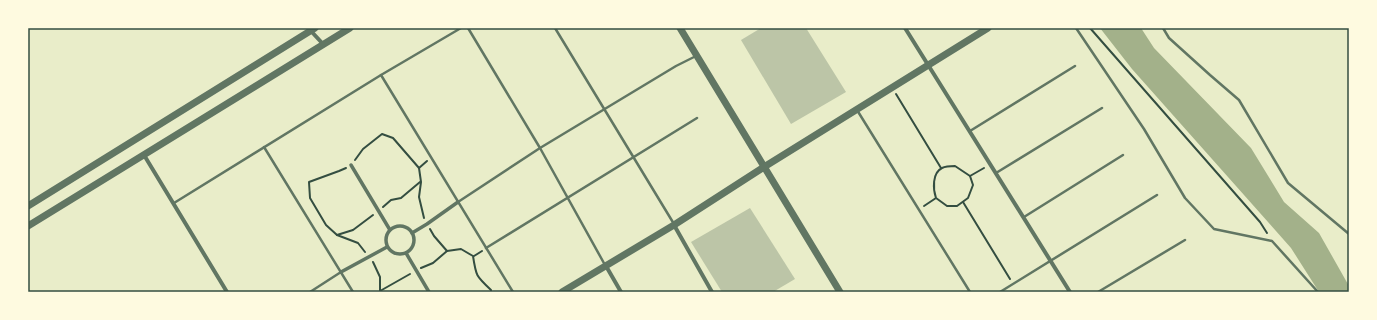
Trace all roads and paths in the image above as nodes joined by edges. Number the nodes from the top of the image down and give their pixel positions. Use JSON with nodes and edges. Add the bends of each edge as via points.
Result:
{"nodes":[{"id":1,"x":350,"y":28,"type":"edge"},
{"id":2,"x":461,"y":28,"type":"edge"},
{"id":3,"x":468,"y":28,"type":"edge"},
{"id":4,"x":555,"y":28,"type":"edge"},
{"id":5,"x":680,"y":28,"type":"edge"},
{"id":6,"x":905,"y":28,"type":"edge"},
{"id":7,"x":988,"y":28,"type":"edge"},
{"id":8,"x":1076,"y":28,"type":"edge"},
{"id":9,"x":1090,"y":28,"type":"edge"},
{"id":10,"x":1163,"y":28,"type":"edge"},
{"id":11,"x":311,"y":29,"type":"edge"},
{"id":12,"x":323,"y":44,"type":"junction"},
{"id":13,"x":697,"y":55,"type":"junction"},
{"id":14,"x":928,"y":65,"type":"junction"},
{"id":15,"x":1075,"y":66,"type":"dead end"},
{"id":16,"x":381,"y":75,"type":"junction"},
{"id":17,"x":892,"y":87,"type":"junction"},
{"id":18,"x":1102,"y":108,"type":"dead end"},
{"id":19,"x":604,"y":110,"type":"junction"},
{"id":20,"x":856,"y":110,"type":"junction"},
{"id":21,"x":697,"y":118,"type":"dead end"},
{"id":22,"x":969,"y":131,"type":"junction"},
{"id":23,"x":264,"y":147,"type":"junction"},
{"id":24,"x":540,"y":148,"type":"junction"},
{"id":25,"x":144,"y":155,"type":"junction"},
{"id":26,"x":1123,"y":155,"type":"dead end"},
{"id":27,"x":431,"y":158,"type":"junction"},
{"id":28,"x":633,"y":158,"type":"junction"},
{"id":29,"x":990,"y":164,"type":"junction"},
{"id":30,"x":351,"y":165,"type":"dead end"},
{"id":31,"x":764,"y":167,"type":"junction"},
{"id":32,"x":418,"y":168,"type":"dead end"},
{"id":33,"x":941,"y":168,"type":"junction"},
{"id":34,"x":995,"y":173,"type":"junction"},
{"id":35,"x":970,"y":176,"type":"junction"},
{"id":36,"x":1156,"y":194,"type":"dead end"},
{"id":37,"x":568,"y":198,"type":"junction"},
{"id":38,"x":936,"y":198,"type":"junction"},
{"id":39,"x":458,"y":202,"type":"junction"},
{"id":40,"x":963,"y":202,"type":"junction"},
{"id":41,"x":173,"y":204,"type":"junction"},
{"id":42,"x":28,"y":206,"type":"edge"},
{"id":43,"x":379,"y":210,"type":"junction"},
{"id":44,"x":918,"y":210,"type":"junction"},
{"id":45,"x":1023,"y":218,"type":"junction"},
{"id":46,"x":427,"y":224,"type":"junction"},
{"id":47,"x":674,"y":225,"type":"junction"},
{"id":48,"x":28,"y":226,"type":"edge"},
{"id":49,"x":390,"y":230,"type":"junction"},
{"id":50,"x":412,"y":233,"type":"junction"},
{"id":51,"x":1349,"y":234,"type":"edge"},
{"id":52,"x":1185,"y":240,"type":"dead end"},
{"id":53,"x":1272,"y":241,"type":"junction"},
{"id":54,"x":387,"y":247,"type":"junction"},
{"id":55,"x":486,"y":248,"type":"junction"},
{"id":56,"x":406,"y":253,"type":"junction"},
{"id":57,"x":473,"y":256,"type":"junction"},
{"id":58,"x":369,"y":257,"type":"junction"},
{"id":59,"x":1050,"y":261,"type":"junction"},
{"id":60,"x":605,"y":265,"type":"junction"},
{"id":61,"x":341,"y":272,"type":"junction"},
{"id":62,"x":1011,"y":280,"type":"dead end"},
{"id":63,"x":227,"y":292,"type":"edge"},
{"id":64,"x":310,"y":292,"type":"edge"},
{"id":65,"x":353,"y":292,"type":"edge"},
{"id":66,"x":380,"y":292,"type":"edge"},
{"id":67,"x":429,"y":292,"type":"edge"},
{"id":68,"x":491,"y":292,"type":"edge"},
{"id":69,"x":513,"y":292,"type":"edge"},
{"id":70,"x":562,"y":292,"type":"edge"},
{"id":71,"x":622,"y":292,"type":"edge"},
{"id":72,"x":712,"y":292,"type":"edge"},
{"id":73,"x":840,"y":292,"type":"edge"},
{"id":74,"x":970,"y":292,"type":"edge"},
{"id":75,"x":1000,"y":292,"type":"edge"},
{"id":76,"x":1070,"y":292,"type":"edge"},
{"id":77,"x":1098,"y":292,"type":"edge"},
{"id":78,"x":1318,"y":292,"type":"edge"}],
"edges":[{"from":1,"to":12,"type":"street"},
{"from":2,"to":16,"type":"lane"},
{"from":3,"to":24,"type":"lane"},
{"from":4,"to":19,"type":"lane"},
{"from":5,"to":13,"type":"street"},
{"from":6,"to":14,"type":"street"},
{"from":7,"to":14,"type":"street"},
{"from":8,"to":53,"type":"lane","via":[[1144,129],[1185,198],[1214,229]]},
{"from":9,"to":53,"type":"path","via":[[1260,222]]},
{"from":10,"to":51,"type":"lane","via":[[1169,38],[1239,100],[1288,183]]},
{"from":11,"to":12,"type":"street"},
{"from":11,"to":42,"type":"street"},
{"from":12,"to":25,"type":"street"},
{"from":13,"to":19,"type":"lane"},
{"from":13,"to":31,"type":"street"},
{"from":14,"to":17,"type":"street"},
{"from":14,"to":22,"type":"street"},
{"from":15,"to":22,"type":"lane"},
{"from":16,"to":23,"type":"lane"},
{"from":16,"to":27,"type":"lane"},
{"from":17,"to":20,"type":"street"},
{"from":17,"to":33,"type":"path"},
{"from":18,"to":34,"type":"lane"},
{"from":19,"to":24,"type":"lane"},
{"from":19,"to":28,"type":"lane"},
{"from":20,"to":31,"type":"street"},
{"from":20,"to":44,"type":"lane"},
{"from":21,"to":28,"type":"lane"},
{"from":22,"to":29,"type":"street"},
{"from":23,"to":41,"type":"lane"},
{"from":23,"to":61,"type":"lane"},
{"from":24,"to":37,"type":"lane"},
{"from":24,"to":39,"type":"lane"},
{"from":25,"to":41,"type":"street"},
{"from":25,"to":48,"type":"street"},
{"from":26,"to":45,"type":"lane"},
{"from":27,"to":32,"type":"path"},
{"from":27,"to":39,"type":"lane"},
{"from":28,"to":37,"type":"lane"},
{"from":28,"to":47,"type":"lane"},
{"from":29,"to":34,"type":"street"},
{"from":29,"to":35,"type":"path"},
{"from":30,"to":43,"type":"street"},
{"from":31,"to":47,"type":"street"},
{"from":31,"to":73,"type":"street"},
{"from":33,"to":35,"type":"path","via":[[955,166]]},
{"from":33,"to":38,"type":"path","via":[[935,175],[933,189]]},
{"from":34,"to":45,"type":"street"},
{"from":35,"to":40,"type":"path","via":[[973,186],[968,198]]},
{"from":36,"to":59,"type":"lane"},
{"from":37,"to":55,"type":"lane"},
{"from":37,"to":60,"type":"lane"},
{"from":38,"to":40,"type":"path","via":[[946,206],[957,206]]},
{"from":38,"to":44,"type":"path"},
{"from":39,"to":46,"type":"street"},
{"from":39,"to":55,"type":"lane"},
{"from":40,"to":62,"type":"path"},
{"from":41,"to":63,"type":"street"},
{"from":43,"to":46,"type":"path","via":[[391,200],[401,198],[421,182],[418,197]]},
{"from":43,"to":49,"type":"street"},
{"from":43,"to":58,"type":"path","via":[[352,230],[337,235],[358,243]]},
{"from":44,"to":74,"type":"lane"},
{"from":45,"to":59,"type":"street"},
{"from":46,"to":50,"type":"street"},
{"from":46,"to":57,"type":"path","via":[[447,251],[461,249]]},
{"from":47,"to":60,"type":"street"},
{"from":47,"to":72,"type":"street"},
{"from":49,"to":50,"type":"street","via":[[402,226]]},
{"from":49,"to":54,"type":"street","via":[[386,237]]},
{"from":50,"to":56,"type":"street","via":[[414,242]]},
{"from":52,"to":77,"type":"lane"},
{"from":53,"to":78,"type":"lane"},
{"from":54,"to":56,"type":"street","via":[[393,253]]},
{"from":54,"to":58,"type":"street"},
{"from":55,"to":57,"type":"path"},
{"from":55,"to":69,"type":"lane"},
{"from":56,"to":67,"type":"street"},
{"from":57,"to":68,"type":"path","via":[[478,279]]},
{"from":58,"to":61,"type":"street"},
{"from":58,"to":66,"type":"path","via":[[380,277]]},
{"from":59,"to":75,"type":"lane"},
{"from":59,"to":76,"type":"street"},
{"from":60,"to":70,"type":"street"},
{"from":60,"to":71,"type":"street"},
{"from":61,"to":64,"type":"lane"},
{"from":61,"to":65,"type":"lane"}]}
